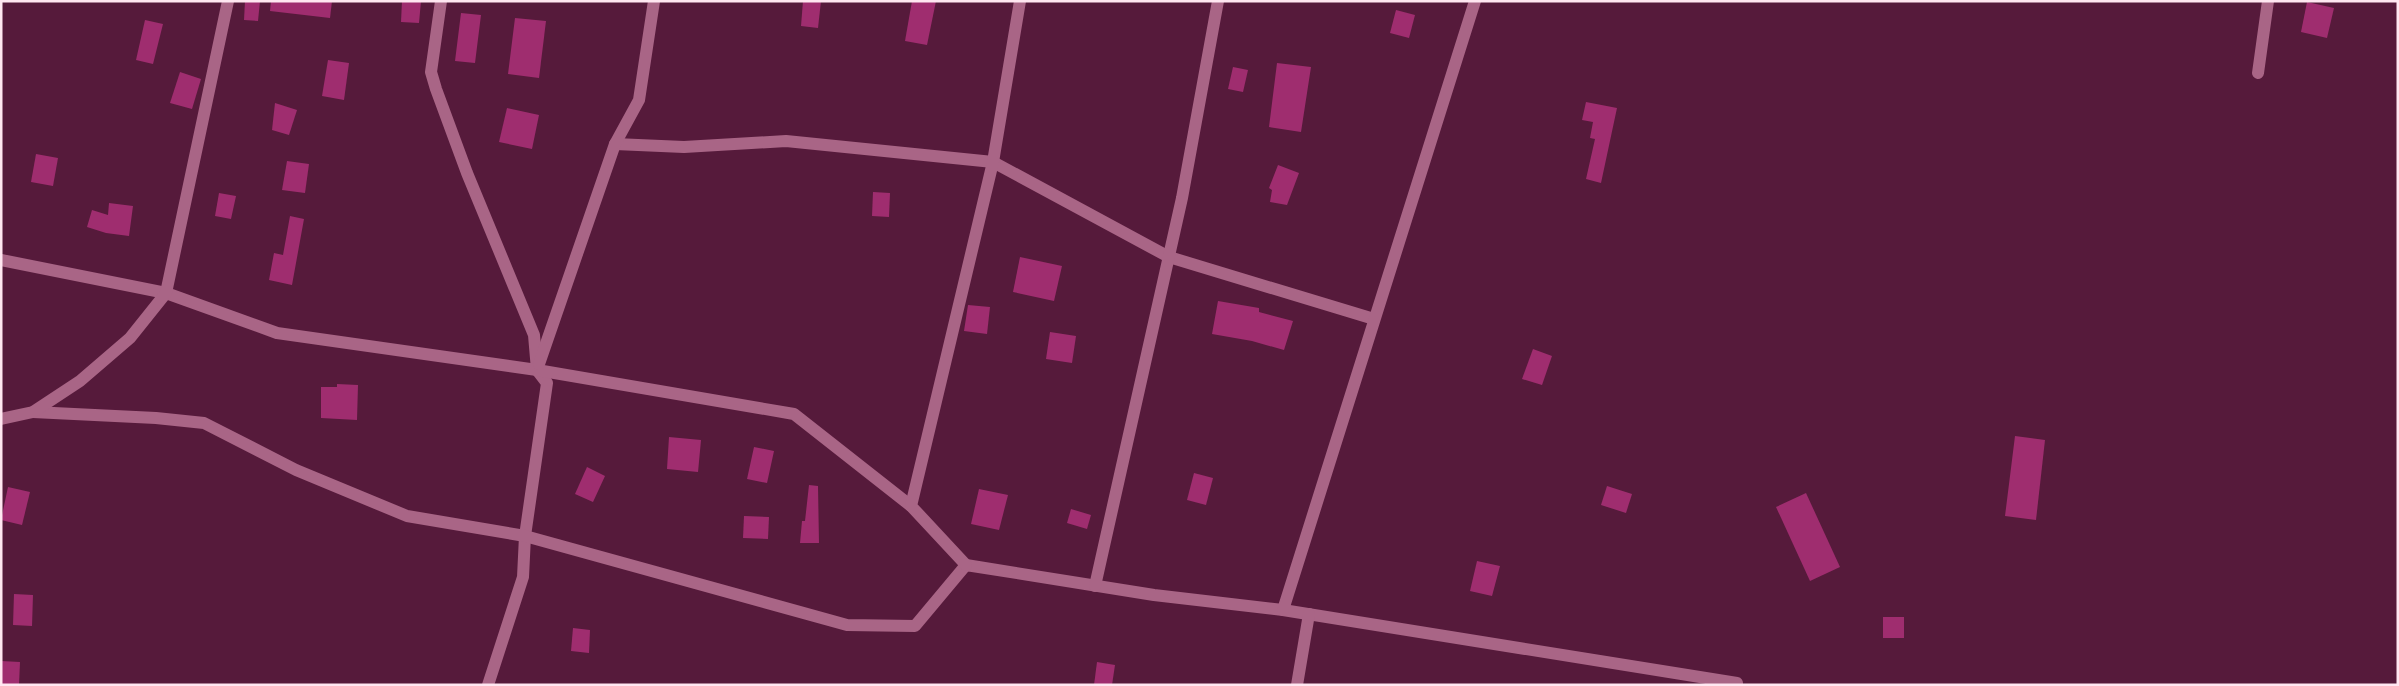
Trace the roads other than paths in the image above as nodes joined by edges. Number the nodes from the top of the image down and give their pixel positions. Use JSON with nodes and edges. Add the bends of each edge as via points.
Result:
{"nodes":[{"id":1,"x":228,"y":1,"type":"edge"},
{"id":2,"x":441,"y":1,"type":"edge"},
{"id":3,"x":654,"y":1,"type":"edge"},
{"id":4,"x":1020,"y":1,"type":"edge"},
{"id":5,"x":1218,"y":1,"type":"edge"},
{"id":6,"x":1474,"y":1,"type":"edge"},
{"id":7,"x":2268,"y":1,"type":"edge"},
{"id":8,"x":2258,"y":73,"type":"dead end"},
{"id":9,"x":615,"y":144,"type":"junction"},
{"id":10,"x":993,"y":162,"type":"junction"},
{"id":11,"x":1169,"y":257,"type":"junction"},
{"id":12,"x":1,"y":260,"type":"edge"},
{"id":13,"x":166,"y":294,"type":"junction"},
{"id":14,"x":1374,"y":319,"type":"junction"},
{"id":15,"x":537,"y":370,"type":"junction"},
{"id":16,"x":33,"y":412,"type":"junction"},
{"id":17,"x":1,"y":419,"type":"edge"},
{"id":18,"x":912,"y":506,"type":"junction"},
{"id":19,"x":525,"y":536,"type":"junction"},
{"id":20,"x":966,"y":565,"type":"junction"},
{"id":21,"x":1096,"y":585,"type":"junction"},
{"id":22,"x":1282,"y":610,"type":"junction"},
{"id":23,"x":1309,"y":614,"type":"junction"},
{"id":24,"x":1737,"y":683,"type":"dead end"},
{"id":25,"x":488,"y":685,"type":"edge"},
{"id":26,"x":1297,"y":685,"type":"edge"}],
"edges":[{"from":1,"to":13,"type":"street"},
{"from":2,"to":15,"type":"street","via":[[431,72],[433,80],[467,173],[534,335]]},
{"from":3,"to":9,"type":"street","via":[[639,100]]},
{"from":4,"to":10,"type":"street"},
{"from":5,"to":11,"type":"street"},
{"from":6,"to":14,"type":"street"},
{"from":7,"to":8,"type":"street"},
{"from":9,"to":10,"type":"street","via":[[684,147],[786,141]]},
{"from":9,"to":15,"type":"street"},
{"from":10,"to":11,"type":"street"},
{"from":10,"to":18,"type":"street"},
{"from":11,"to":14,"type":"street"},
{"from":11,"to":21,"type":"street"},
{"from":12,"to":13,"type":"street"},
{"from":13,"to":15,"type":"street","via":[[278,333]]},
{"from":13,"to":16,"type":"street","via":[[130,338],[80,381]]},
{"from":14,"to":22,"type":"street"},
{"from":15,"to":18,"type":"street","via":[[794,414]]},
{"from":15,"to":19,"type":"street","via":[[547,383]]},
{"from":16,"to":17,"type":"street"},
{"from":16,"to":19,"type":"street","via":[[204,423],[296,470],[407,516]]},
{"from":18,"to":20,"type":"street"},
{"from":19,"to":20,"type":"street","via":[[847,625],[915,626]]},
{"from":19,"to":25,"type":"street","via":[[523,577]]},
{"from":20,"to":21,"type":"street"},
{"from":21,"to":22,"type":"street"},
{"from":22,"to":23,"type":"street"},
{"from":23,"to":24,"type":"street"},
{"from":23,"to":26,"type":"street"}]}
